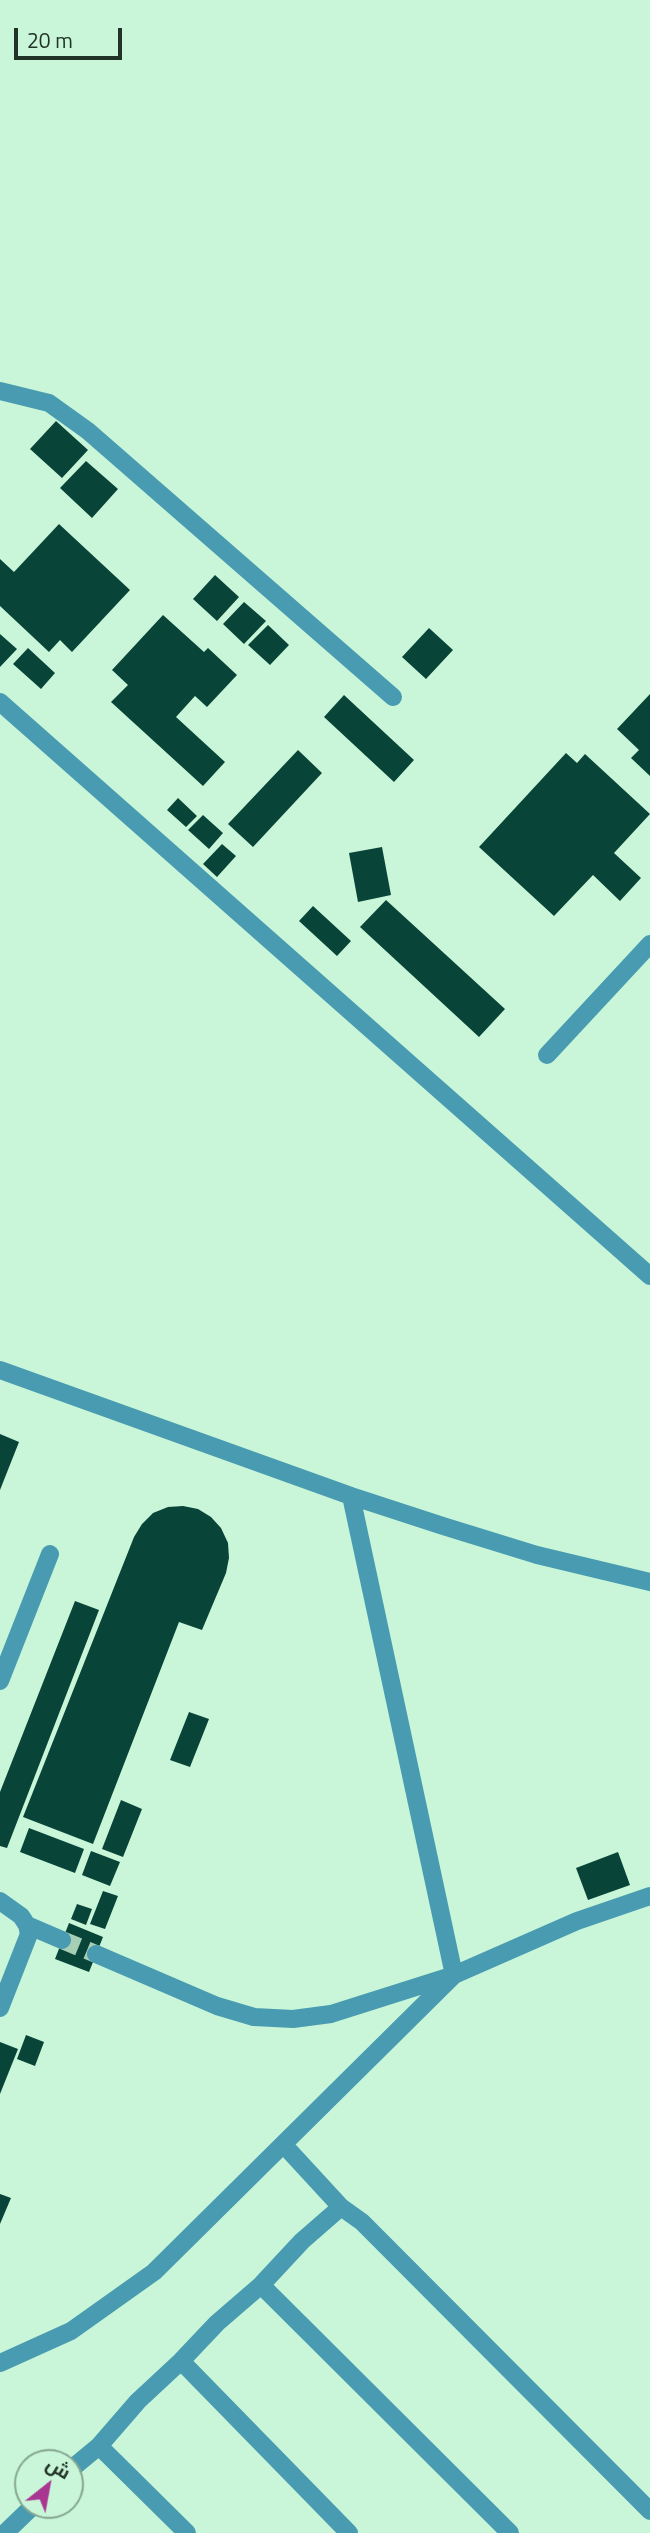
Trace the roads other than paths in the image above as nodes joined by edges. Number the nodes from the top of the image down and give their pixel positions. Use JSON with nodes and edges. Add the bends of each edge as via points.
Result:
{"nodes":[{"id":1,"x":0,"y":391,"type":"edge"},
{"id":2,"x":393,"y":697,"type":"dead end"},
{"id":3,"x":0,"y":702,"type":"edge"},
{"id":4,"x":650,"y":944,"type":"edge"},
{"id":5,"x":547,"y":1055,"type":"dead end"},
{"id":6,"x":650,"y":1276,"type":"edge"},
{"id":7,"x":0,"y":1370,"type":"edge"},
{"id":8,"x":351,"y":1496,"type":"junction"},
{"id":9,"x":50,"y":1554,"type":"dead end"},
{"id":10,"x":650,"y":1582,"type":"edge"},
{"id":11,"x":0,"y":1681,"type":"edge"},
{"id":12,"x":650,"y":1896,"type":"edge"},
{"id":13,"x":0,"y":1901,"type":"edge"},
{"id":14,"x":27,"y":1925,"type":"junction"},
{"id":15,"x":62,"y":1940,"type":"tunnel mouth"},
{"id":16,"x":96,"y":1954,"type":"tunnel mouth"},
{"id":17,"x":454,"y":1975,"type":"junction"},
{"id":18,"x":0,"y":2008,"type":"edge"},
{"id":19,"x":283,"y":2144,"type":"junction"},
{"id":20,"x":341,"y":2207,"type":"junction"},
{"id":21,"x":261,"y":2285,"type":"junction"},
{"id":22,"x":181,"y":2361,"type":"junction"},
{"id":23,"x":0,"y":2363,"type":"edge"},
{"id":24,"x":99,"y":2446,"type":"junction"},
{"id":25,"x":84,"y":2458,"type":"edge"},
{"id":26,"x":650,"y":2511,"type":"edge"},
{"id":27,"x":18,"y":2519,"type":"edge"},
{"id":28,"x":4,"y":2531,"type":"edge"},
{"id":29,"x":187,"y":2533,"type":"edge"},
{"id":30,"x":349,"y":2533,"type":"edge"},
{"id":31,"x":510,"y":2533,"type":"edge"}],
"edges":[{"from":1,"to":2,"type":"street","via":[[49,403],[88,431]]},
{"from":3,"to":6,"type":"street"},
{"from":4,"to":5,"type":"street"},
{"from":7,"to":8,"type":"street"},
{"from":8,"to":10,"type":"street","via":[[537,1555]]},
{"from":8,"to":17,"type":"street"},
{"from":9,"to":11,"type":"street"},
{"from":12,"to":17,"type":"street","via":[[577,1921]]},
{"from":13,"to":14,"type":"street"},
{"from":14,"to":15,"type":"street"},
{"from":14,"to":18,"type":"street","via":[[29,1934]]},
{"from":16,"to":17,"type":"street","via":[[217,2006],[254,2017],[293,2020],[331,2014]]},
{"from":17,"to":19,"type":"street"},
{"from":19,"to":20,"type":"street"},
{"from":19,"to":23,"type":"street","via":[[154,2272],[71,2331]]},
{"from":20,"to":21,"type":"street"},
{"from":20,"to":26,"type":"street","via":[[362,2222]]},
{"from":21,"to":22,"type":"street"},
{"from":21,"to":31,"type":"street"},
{"from":22,"to":24,"type":"street"},
{"from":22,"to":30,"type":"street"},
{"from":24,"to":25,"type":"street"},
{"from":24,"to":29,"type":"street"},
{"from":27,"to":28,"type":"street"}]}
